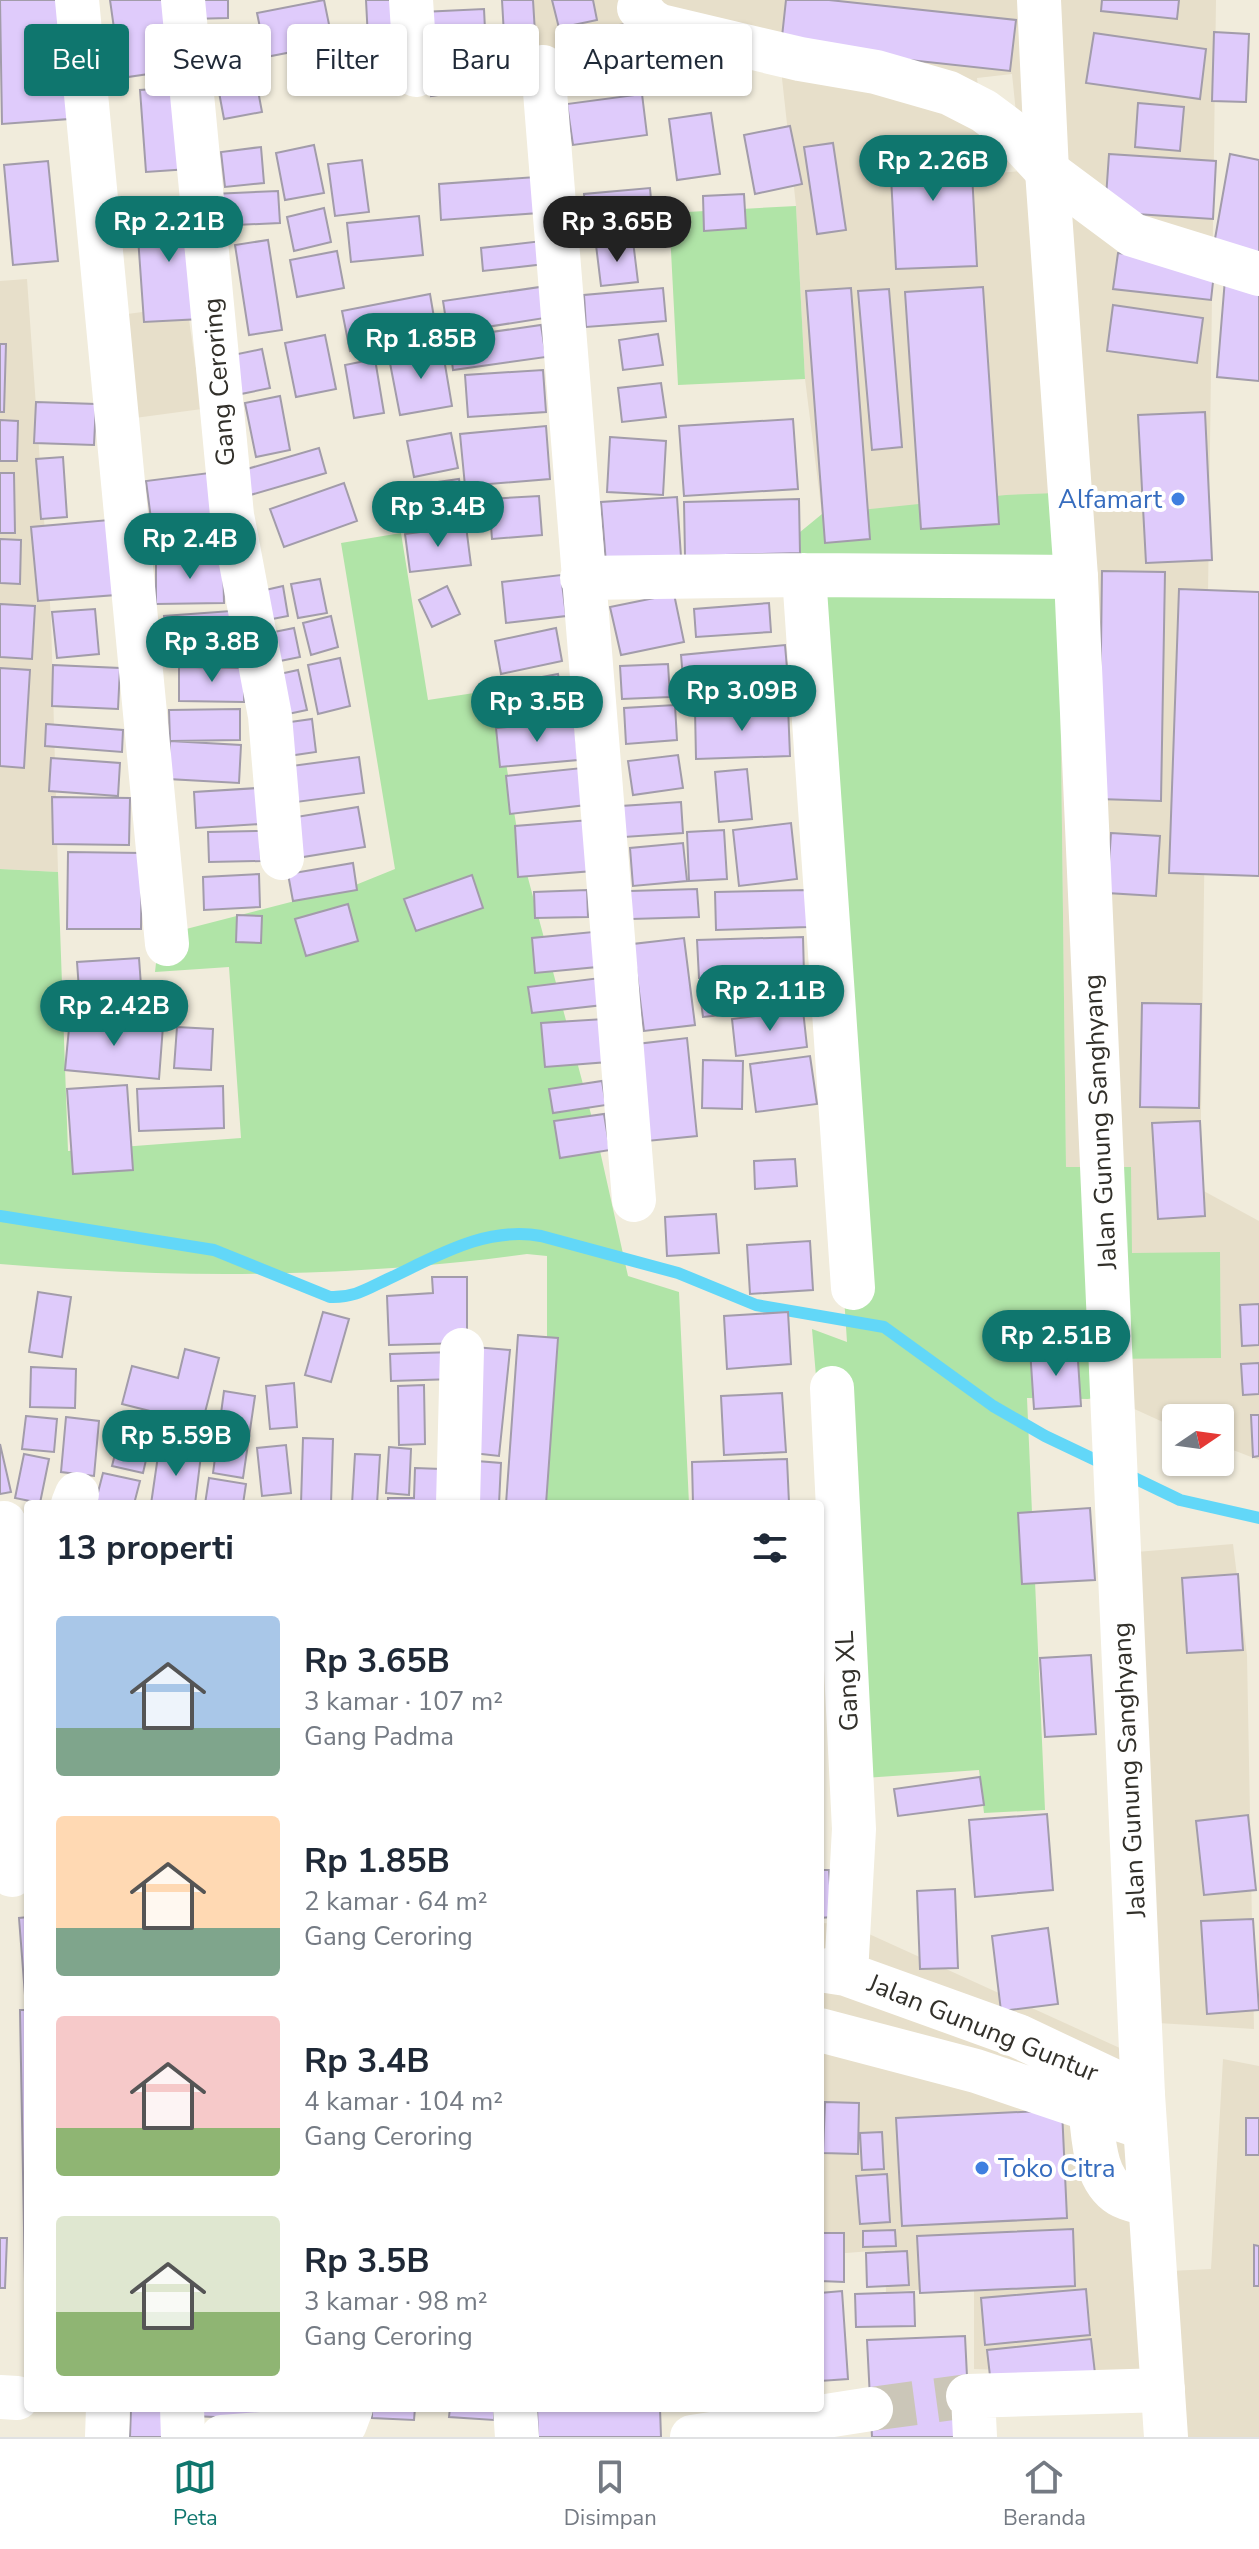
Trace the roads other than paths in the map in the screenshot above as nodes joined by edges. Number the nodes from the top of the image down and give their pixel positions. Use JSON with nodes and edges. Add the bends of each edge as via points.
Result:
{"nodes":[{"id":1,"x":77,"y":0,"type":"edge"},
{"id":2,"x":183,"y":0,"type":"edge"},
{"id":3,"x":411,"y":0,"type":"edge"},
{"id":4,"x":1039,"y":0,"type":"edge"},
{"id":5,"x":639,"y":8,"type":"dead end"},
{"id":6,"x":543,"y":67,"type":"dead end"},
{"id":7,"x":416,"y":75,"type":"dead end"},
{"id":8,"x":1047,"y":171,"type":"junction"},
{"id":9,"x":1259,"y":274,"type":"edge"},
{"id":10,"x":804,"y":575,"type":"junction"},
{"id":11,"x":1076,"y":577,"type":"junction"},
{"id":12,"x":582,"y":578,"type":"junction"},
{"id":13,"x":282,"y":858,"type":"dead end"},
{"id":14,"x":167,"y":944,"type":"dead end"},
{"id":15,"x":634,"y":1200,"type":"dead end"},
{"id":16,"x":853,"y":1288,"type":"dead end"},
{"id":17,"x":462,"y":1350,"type":"dead end"},
{"id":18,"x":832,"y":1388,"type":"dead end"},
{"id":19,"x":458,"y":1500,"type":"edge"},
{"id":20,"x":4,"y":1523,"type":"dead end"},
{"id":21,"x":13,"y":1875,"type":"edge"},
{"id":22,"x":833,"y":1972,"type":"edge"},
{"id":23,"x":824,"y":2031,"type":"edge"},
{"id":24,"x":1090,"y":2108,"type":"junction"},
{"id":25,"x":1144,"y":2112,"type":"junction"},
{"id":26,"x":1150,"y":2205,"type":"junction"},
{"id":27,"x":1163,"y":2390,"type":"junction"},
{"id":28,"x":871,"y":2409,"type":"tunnel mouth"},
{"id":29,"x":972,"y":2409,"type":"tunnel mouth"},
{"id":30,"x":108,"y":2412,"type":"edge"},
{"id":31,"x":182,"y":2412,"type":"edge"},
{"id":32,"x":350,"y":2412,"type":"edge"},
{"id":33,"x":515,"y":2412,"type":"edge"},
{"id":34,"x":819,"y":2427,"type":"edge"},
{"id":35,"x":107,"y":2437,"type":"edge"},
{"id":36,"x":183,"y":2437,"type":"edge"},
{"id":37,"x":222,"y":2437,"type":"edge"},
{"id":38,"x":517,"y":2437,"type":"edge"},
{"id":39,"x":692,"y":2437,"type":"edge"},
{"id":40,"x":1166,"y":2437,"type":"edge"}],
"edges":[{"from":1,"to":14,"type":"street"},
{"from":2,"to":13,"type":"street","name":"Gang Ceroring","via":[[232,515],[270,716]]},
{"from":3,"to":7,"type":"street"},
{"from":4,"to":8,"type":"street","name":"Jalan Gunung Sanghyang"},
{"from":5,"to":8,"type":"street","via":[[660,26],[949,93],[1008,129]]},
{"from":6,"to":12,"type":"street"},
{"from":8,"to":9,"type":"street","via":[[1133,235]]},
{"from":8,"to":11,"type":"street","name":"Jalan Gunung Sanghyang"},
{"from":10,"to":11,"type":"street"},
{"from":10,"to":12,"type":"street"},
{"from":10,"to":16,"type":"street"},
{"from":11,"to":25,"type":"street","name":"Jalan Gunung Sanghyang"},
{"from":12,"to":15,"type":"street"},
{"from":17,"to":19,"type":"street"},
{"from":18,"to":22,"type":"street","name":"Gang XL","via":[[854,1829]]},
{"from":20,"to":21,"type":"street"},
{"from":22,"to":25,"type":"street","name":"Jalan Gunung Guntur","via":[[1018,2036]]},
{"from":23,"to":24,"type":"street"},
{"from":24,"to":25,"type":"street"},
{"from":24,"to":26,"type":"street","via":[[1096,2158],[1106,2181],[1120,2196]]},
{"from":25,"to":26,"type":"street","name":"Jalan Gunung Sanghyang"},
{"from":26,"to":27,"type":"street","name":"Jalan Gunung Sanghyang"},
{"from":27,"to":29,"type":"street"},
{"from":27,"to":40,"type":"street","name":"Jalan Gunung Sanghyang"},
{"from":28,"to":34,"type":"street"},
{"from":30,"to":35,"type":"street"},
{"from":31,"to":36,"type":"street"},
{"from":32,"to":37,"type":"street","via":[[337,2428]]},
{"from":33,"to":38,"type":"street"},
{"from":34,"to":39,"type":"street"}]}
